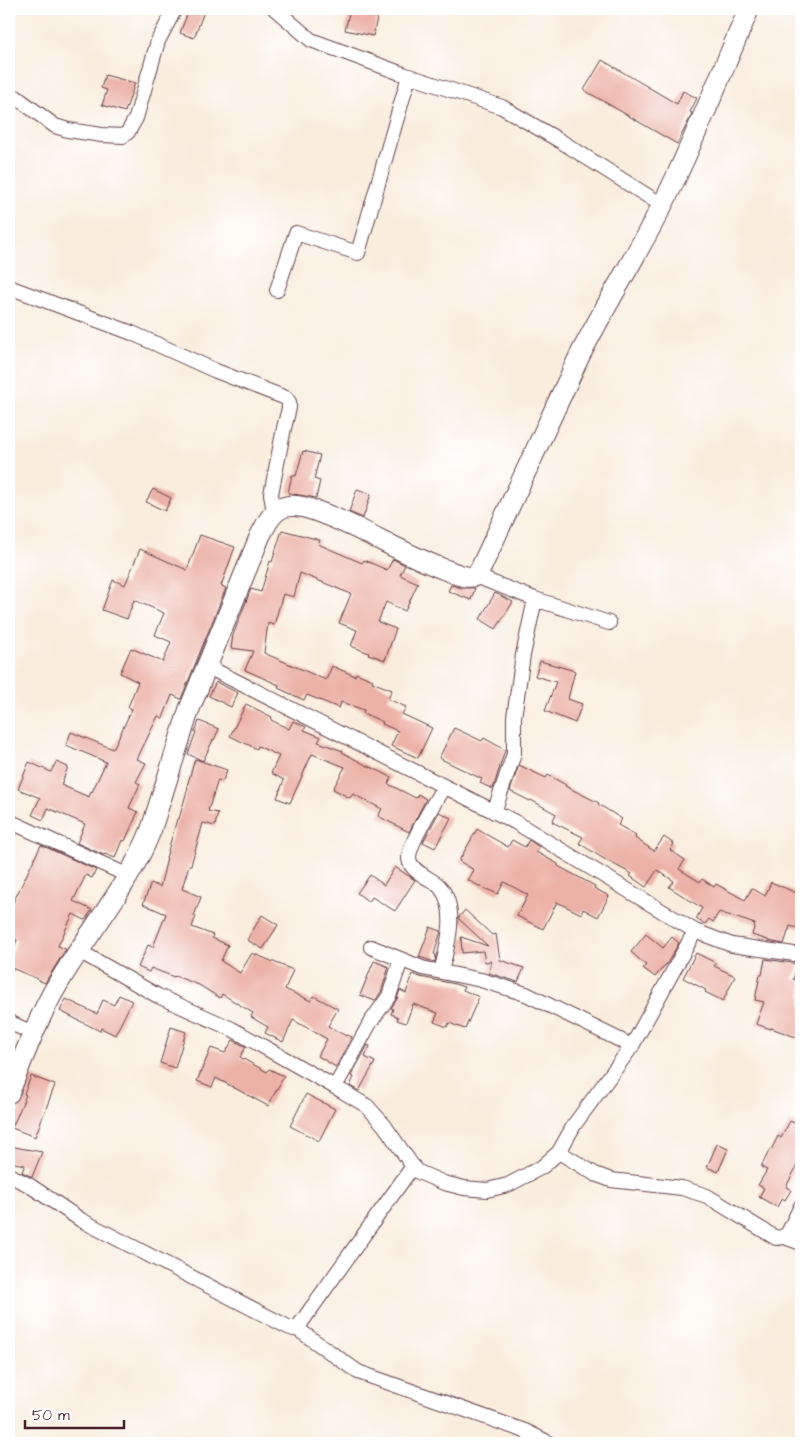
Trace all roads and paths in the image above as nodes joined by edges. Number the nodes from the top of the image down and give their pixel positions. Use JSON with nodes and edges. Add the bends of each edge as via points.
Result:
{"nodes":[{"id":1,"x":175,"y":9,"type":"edge"},
{"id":2,"x":275,"y":9,"type":"edge"},
{"id":3,"x":749,"y":9,"type":"edge"},
{"id":4,"x":409,"y":76,"type":"junction"},
{"id":5,"x":9,"y":94,"type":"edge"},
{"id":6,"x":662,"y":205,"type":"junction"},
{"id":7,"x":9,"y":287,"type":"edge"},
{"id":8,"x":277,"y":290,"type":"dead end"},
{"id":9,"x":274,"y":513,"type":"junction"},
{"id":10,"x":475,"y":576,"type":"junction"},
{"id":11,"x":535,"y":599,"type":"junction"},
{"id":12,"x":609,"y":623,"type":"dead end"},
{"id":13,"x":206,"y":666,"type":"junction"},
{"id":14,"x":444,"y":786,"type":"junction"},
{"id":15,"x":494,"y":812,"type":"junction"},
{"id":16,"x":9,"y":821,"type":"edge"},
{"id":17,"x":129,"y":876,"type":"junction"},
{"id":18,"x":695,"y":931,"type":"junction"},
{"id":19,"x":371,"y":947,"type":"dead end"},
{"id":20,"x":80,"y":951,"type":"junction"},
{"id":21,"x":801,"y":954,"type":"edge"},
{"id":22,"x":401,"y":960,"type":"junction"},
{"id":23,"x":441,"y":972,"type":"junction"},
{"id":24,"x":9,"y":1022,"type":"edge"},
{"id":25,"x":34,"y":1034,"type":"junction"},
{"id":26,"x":632,"y":1046,"type":"junction"},
{"id":27,"x":335,"y":1087,"type":"junction"},
{"id":28,"x":9,"y":1093,"type":"edge"},
{"id":29,"x":559,"y":1152,"type":"junction"},
{"id":30,"x":413,"y":1166,"type":"junction"},
{"id":31,"x":9,"y":1175,"type":"edge"},
{"id":32,"x":801,"y":1206,"type":"edge"},
{"id":33,"x":784,"y":1237,"type":"junction"},
{"id":34,"x":801,"y":1243,"type":"edge"},
{"id":35,"x":296,"y":1328,"type":"junction"},
{"id":36,"x":549,"y":1443,"type":"edge"}],
"edges":[{"from":1,"to":5,"type":"street","via":[[158,41],[136,118],[123,136],[55,126]]},
{"from":2,"to":4,"type":"street","via":[[311,40]]},
{"from":3,"to":6,"type":"street"},
{"from":4,"to":6,"type":"street","via":[[502,107]]},
{"from":4,"to":8,"type":"street","via":[[358,253],[296,233]]},
{"from":6,"to":10,"type":"street","via":[[583,349]]},
{"from":7,"to":9,"type":"street","via":[[132,333],[286,398],[290,408],[271,494]]},
{"from":9,"to":10,"type":"street","via":[[289,506],[308,509],[437,566],[466,577]]},
{"from":9,"to":13,"type":"street","via":[[260,536]]},
{"from":10,"to":11,"type":"street"},
{"from":11,"to":12,"type":"street"},
{"from":11,"to":15,"type":"street","via":[[514,717],[514,754]]},
{"from":13,"to":14,"type":"street"},
{"from":13,"to":17,"type":"street","via":[[151,830]]},
{"from":14,"to":15,"type":"street"},
{"from":14,"to":23,"type":"street","via":[[410,850],[409,859],[416,870],[439,886],[446,897],[450,925]]},
{"from":15,"to":18,"type":"street"},
{"from":16,"to":17,"type":"street"},
{"from":17,"to":20,"type":"street"},
{"from":18,"to":21,"type":"street","via":[[732,945]]},
{"from":18,"to":26,"type":"street"},
{"from":19,"to":22,"type":"street"},
{"from":20,"to":25,"type":"street","via":[[59,982]]},
{"from":20,"to":27,"type":"street","via":[[158,996],[232,1029]]},
{"from":22,"to":23,"type":"street"},
{"from":22,"to":27,"type":"street","via":[[389,996]]},
{"from":23,"to":26,"type":"street","via":[[526,994]]},
{"from":24,"to":25,"type":"street"},
{"from":25,"to":28,"type":"street"},
{"from":26,"to":29,"type":"street"},
{"from":27,"to":30,"type":"street","via":[[367,1106]]},
{"from":29,"to":30,"type":"street","via":[[542,1167],[508,1185],[487,1190],[444,1183],[416,1171]]},
{"from":29,"to":33,"type":"street","via":[[611,1180],[682,1188],[707,1196],[776,1238]]},
{"from":30,"to":35,"type":"street"},
{"from":31,"to":35,"type":"street","via":[[81,1220],[288,1327]]},
{"from":32,"to":33,"type":"street"},
{"from":33,"to":34,"type":"street"},
{"from":35,"to":36,"type":"street","via":[[358,1372],[525,1431]]}]}
